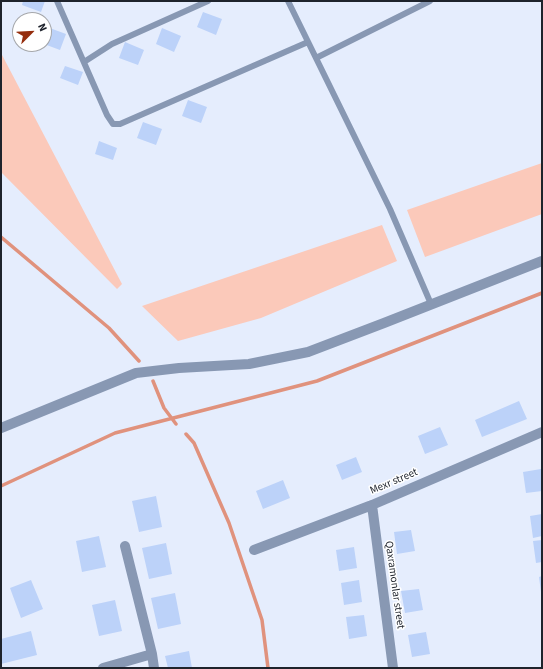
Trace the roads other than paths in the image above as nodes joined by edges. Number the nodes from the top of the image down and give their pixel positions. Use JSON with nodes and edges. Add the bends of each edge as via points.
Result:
{"nodes":[{"id":1,"x":57,"y":1,"type":"edge"},
{"id":2,"x":208,"y":1,"type":"edge"},
{"id":3,"x":288,"y":1,"type":"edge"},
{"id":4,"x":430,"y":1,"type":"edge"},
{"id":5,"x":308,"y":42,"type":"junction"},
{"id":6,"x":316,"y":58,"type":"junction"},
{"id":7,"x":84,"y":62,"type":"junction"},
{"id":8,"x":542,"y":261,"type":"edge"},
{"id":9,"x":431,"y":304,"type":"junction"},
{"id":10,"x":1,"y":428,"type":"edge"},
{"id":11,"x":542,"y":432,"type":"edge"},
{"id":12,"x":372,"y":505,"type":"junction"},
{"id":13,"x":125,"y":546,"type":"dead end"},
{"id":14,"x":254,"y":550,"type":"dead end"},
{"id":15,"x":152,"y":654,"type":"junction"},
{"id":16,"x":103,"y":668,"type":"edge"},
{"id":17,"x":154,"y":668,"type":"edge"},
{"id":18,"x":394,"y":668,"type":"edge"}],
"edges":[{"from":1,"to":7,"type":"lane"},
{"from":2,"to":7,"type":"lane","via":[[112,44]]},
{"from":3,"to":5,"type":"lane"},
{"from":4,"to":6,"type":"lane"},
{"from":5,"to":6,"type":"lane"},
{"from":5,"to":7,"type":"lane","via":[[120,124],[113,124],[107,116]]},
{"from":6,"to":9,"type":"lane","via":[[390,209]]},
{"from":8,"to":9,"type":"street"},
{"from":9,"to":10,"type":"street","via":[[308,352],[249,364],[136,373]]},
{"from":11,"to":12,"type":"street","name":"Mexr street"},
{"from":12,"to":14,"type":"street","name":"Mexr street"},
{"from":12,"to":18,"type":"street","name":"Qaxramonlar street"},
{"from":13,"to":15,"type":"street"},
{"from":15,"to":16,"type":"street"},
{"from":15,"to":17,"type":"street"}]}
